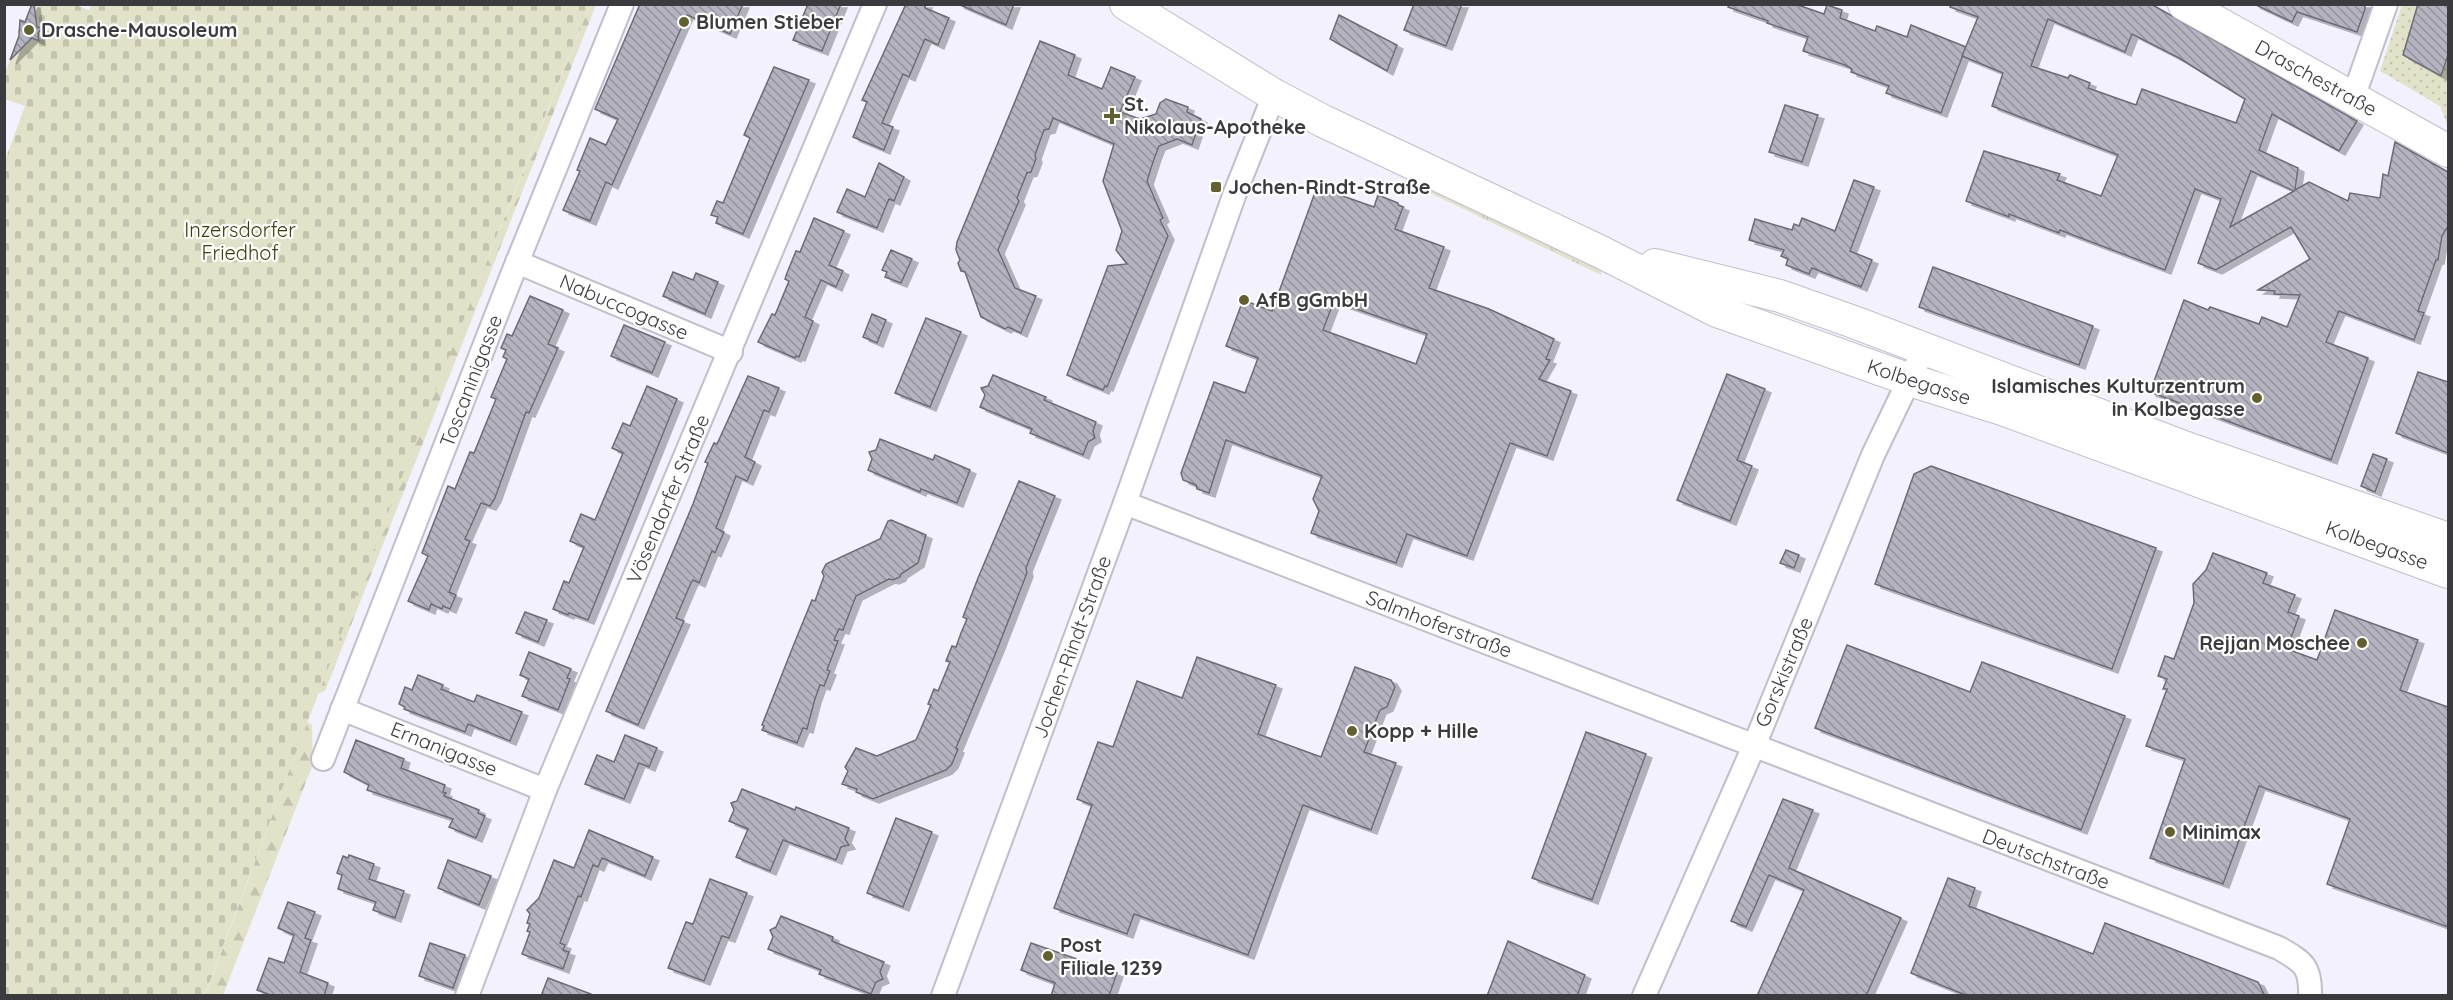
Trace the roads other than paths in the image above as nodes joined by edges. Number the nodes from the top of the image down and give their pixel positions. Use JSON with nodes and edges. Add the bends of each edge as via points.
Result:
{"nodes":[{"id":1,"x":622,"y":4,"type":"edge"},
{"id":2,"x":875,"y":4,"type":"edge"},
{"id":3,"x":1126,"y":4,"type":"edge"},
{"id":4,"x":2184,"y":4,"type":"edge"},
{"id":5,"x":2386,"y":4,"type":"edge"},
{"id":6,"x":1274,"y":95,"type":"junction"},
{"id":7,"x":2353,"y":98,"type":"junction"},
{"id":8,"x":2448,"y":151,"type":"edge"},
{"id":9,"x":1599,"y":251,"type":"junction"},
{"id":10,"x":517,"y":262,"type":"junction"},
{"id":11,"x":1924,"y":349,"type":"junction"},
{"id":12,"x":731,"y":352,"type":"junction"},
{"id":13,"x":1910,"y":380,"type":"junction"},
{"id":14,"x":1125,"y":503,"type":"junction"},
{"id":15,"x":2448,"y":539,"type":"edge"},
{"id":16,"x":2448,"y":572,"type":"edge"},
{"id":17,"x":342,"y":709,"type":"junction"},
{"id":18,"x":1754,"y":746,"type":"junction"},
{"id":19,"x":323,"y":759,"type":"dead end"},
{"id":20,"x":545,"y":790,"type":"junction"},
{"id":21,"x":467,"y":996,"type":"edge"},
{"id":22,"x":943,"y":996,"type":"edge"},
{"id":23,"x":1644,"y":996,"type":"edge"},
{"id":24,"x":2310,"y":996,"type":"edge"}],
"edges":[{"from":1,"to":10,"type":"street","name":"Toscaninigasse"},
{"from":2,"to":12,"type":"street","name":"Vösendorfer Straße"},
{"from":3,"to":6,"type":"main road","name":"Kolbegasse"},
{"from":4,"to":7,"type":"main road","name":"Draschestraße"},
{"from":5,"to":7,"type":"street"},
{"from":6,"to":9,"type":"main road","name":"Kolbegasse"},
{"from":6,"to":14,"type":"street","name":"Jochen-Rindt-Straße","via":[[1235,193]]},
{"from":7,"to":8,"type":"main road","name":"Draschestraße"},
{"from":9,"to":11,"type":"main road","name":"Kolbegasse","via":[[1780,296]]},
{"from":9,"to":13,"type":"main road","name":"Kolbegasse","via":[[1717,311]]},
{"from":10,"to":12,"type":"street","name":"Nabuccogasse"},
{"from":10,"to":17,"type":"street","name":"Toscaninigasse"},
{"from":11,"to":13,"type":"street","name":"Gorskistraße"},
{"from":11,"to":15,"type":"main road","name":"Kolbegasse","via":[[2198,452]]},
{"from":12,"to":20,"type":"street","name":"Vösendorfer Straße"},
{"from":13,"to":16,"type":"main road","name":"Kolbegasse","via":[[2013,413]]},
{"from":13,"to":18,"type":"street","name":"Gorskistraße","via":[[1874,455]]},
{"from":14,"to":18,"type":"street","name":"Salmhoferstraße"},
{"from":14,"to":22,"type":"street","name":"Jochen-Rindt-Straße"},
{"from":17,"to":19,"type":"street","name":"Toscaninigasse"},
{"from":17,"to":20,"type":"street","name":"Ernanigasse"},
{"from":18,"to":23,"type":"street","name":"Gorskistraße"},
{"from":18,"to":24,"type":"street","name":"Deutschstraße","via":[[2279,948],[2303,962],[2310,979]]},
{"from":20,"to":21,"type":"street","name":"Vösendorfer Straße"}]}
